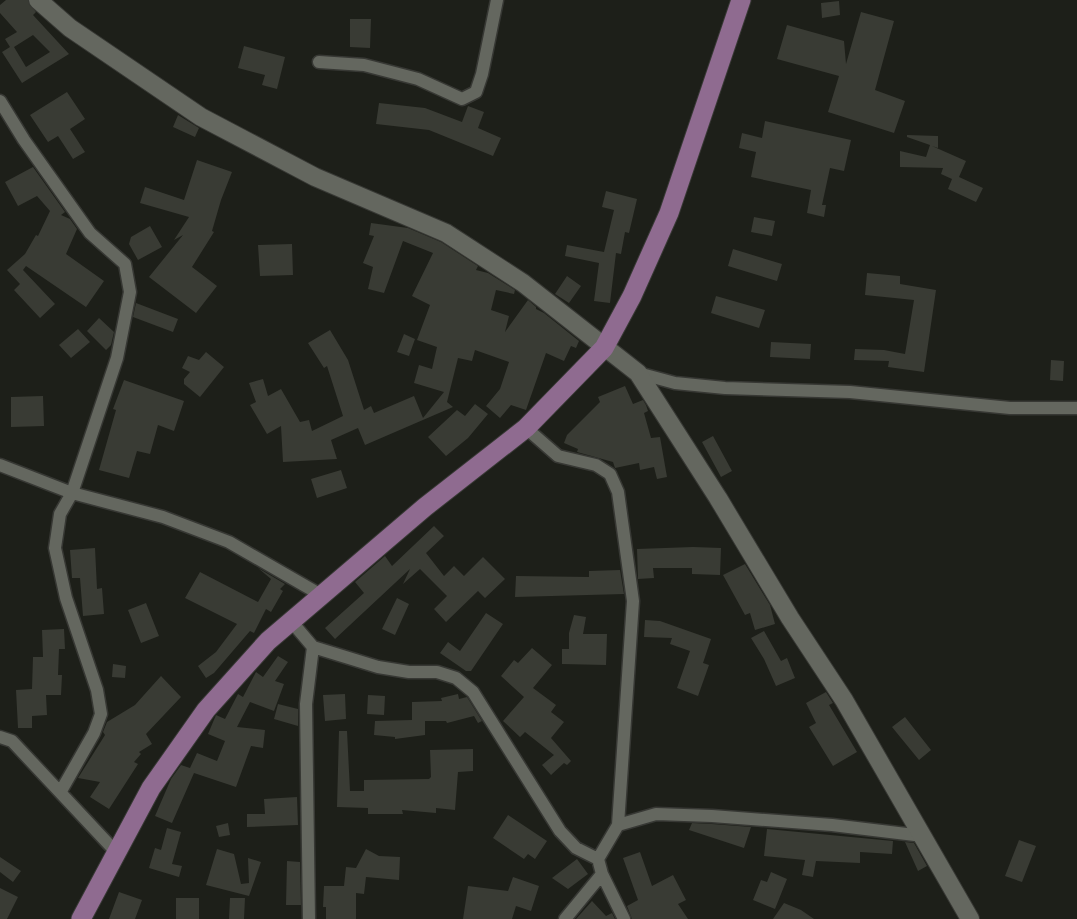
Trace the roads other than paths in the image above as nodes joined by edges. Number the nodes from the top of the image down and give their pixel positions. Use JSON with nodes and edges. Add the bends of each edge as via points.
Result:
{"nodes":[{"id":1,"x":38,"y":0,"type":"edge"},
{"id":2,"x":497,"y":0,"type":"edge"},
{"id":3,"x":741,"y":0,"type":"edge"},
{"id":4,"x":319,"y":62,"type":"dead end"},
{"id":5,"x":0,"y":101,"type":"edge"},
{"id":6,"x":604,"y":348,"type":"junction"},
{"id":7,"x":638,"y":373,"type":"junction"},
{"id":8,"x":1077,"y":408,"type":"edge"},
{"id":9,"x":526,"y":428,"type":"junction"},
{"id":10,"x":0,"y":465,"type":"edge"},
{"id":11,"x":72,"y":493,"type":"junction"},
{"id":12,"x":321,"y":595,"type":"junction"},
{"id":13,"x":291,"y":621,"type":"junction"},
{"id":14,"x":313,"y":647,"type":"junction"},
{"id":15,"x":0,"y":737,"type":"edge"},
{"id":16,"x":61,"y":791,"type":"junction"},
{"id":17,"x":618,"y":825,"type":"junction"},
{"id":18,"x":923,"y":836,"type":"junction"},
{"id":19,"x":116,"y":852,"type":"junction"},
{"id":20,"x":598,"y":859,"type":"junction"},
{"id":21,"x":602,"y":874,"type":"junction"},
{"id":22,"x":81,"y":919,"type":"edge"},
{"id":23,"x":309,"y":919,"type":"edge"},
{"id":24,"x":565,"y":919,"type":"edge"},
{"id":25,"x":624,"y":919,"type":"edge"},
{"id":26,"x":970,"y":919,"type":"edge"}],
"edges":[{"from":1,"to":6,"type":"street","via":[[70,28],[201,117],[316,177],[446,234],[524,283]]},
{"from":2,"to":4,"type":"street","via":[[476,92],[462,99],[418,79],[364,64]]},
{"from":3,"to":6,"type":"main road","via":[[669,213],[632,296]]},
{"from":5,"to":11,"type":"street","via":[[90,234],[125,264],[130,292],[117,358]]},
{"from":6,"to":7,"type":"street"},
{"from":6,"to":9,"type":"main road"},
{"from":7,"to":8,"type":"street","via":[[675,383],[725,388],[850,392],[1010,408]]},
{"from":7,"to":18,"type":"street","via":[[844,700]]},
{"from":9,"to":12,"type":"main road","via":[[425,507]]},
{"from":9,"to":17,"type":"street","via":[[558,456],[596,465],[610,474],[618,492],[633,601]]},
{"from":10,"to":11,"type":"street"},
{"from":11,"to":12,"type":"street","via":[[162,517],[229,542]]},
{"from":11,"to":16,"type":"street","via":[[60,514],[55,548],[66,598],[97,690],[100,714],[94,733]]},
{"from":12,"to":13,"type":"main road"},
{"from":13,"to":14,"type":"street"},
{"from":13,"to":19,"type":"main road","via":[[268,641],[206,710],[151,788]]},
{"from":14,"to":20,"type":"street","via":[[378,667],[437,672],[456,678],[473,692],[560,831],[576,848]]},
{"from":14,"to":23,"type":"street","via":[[306,704]]},
{"from":15,"to":16,"type":"street","via":[[12,741]]},
{"from":16,"to":19,"type":"street"},
{"from":17,"to":18,"type":"street","via":[[656,814],[712,816]]},
{"from":17,"to":20,"type":"street"},
{"from":18,"to":26,"type":"street"},
{"from":19,"to":22,"type":"main road"},
{"from":20,"to":21,"type":"street"},
{"from":21,"to":24,"type":"street"},
{"from":21,"to":25,"type":"street"}]}
